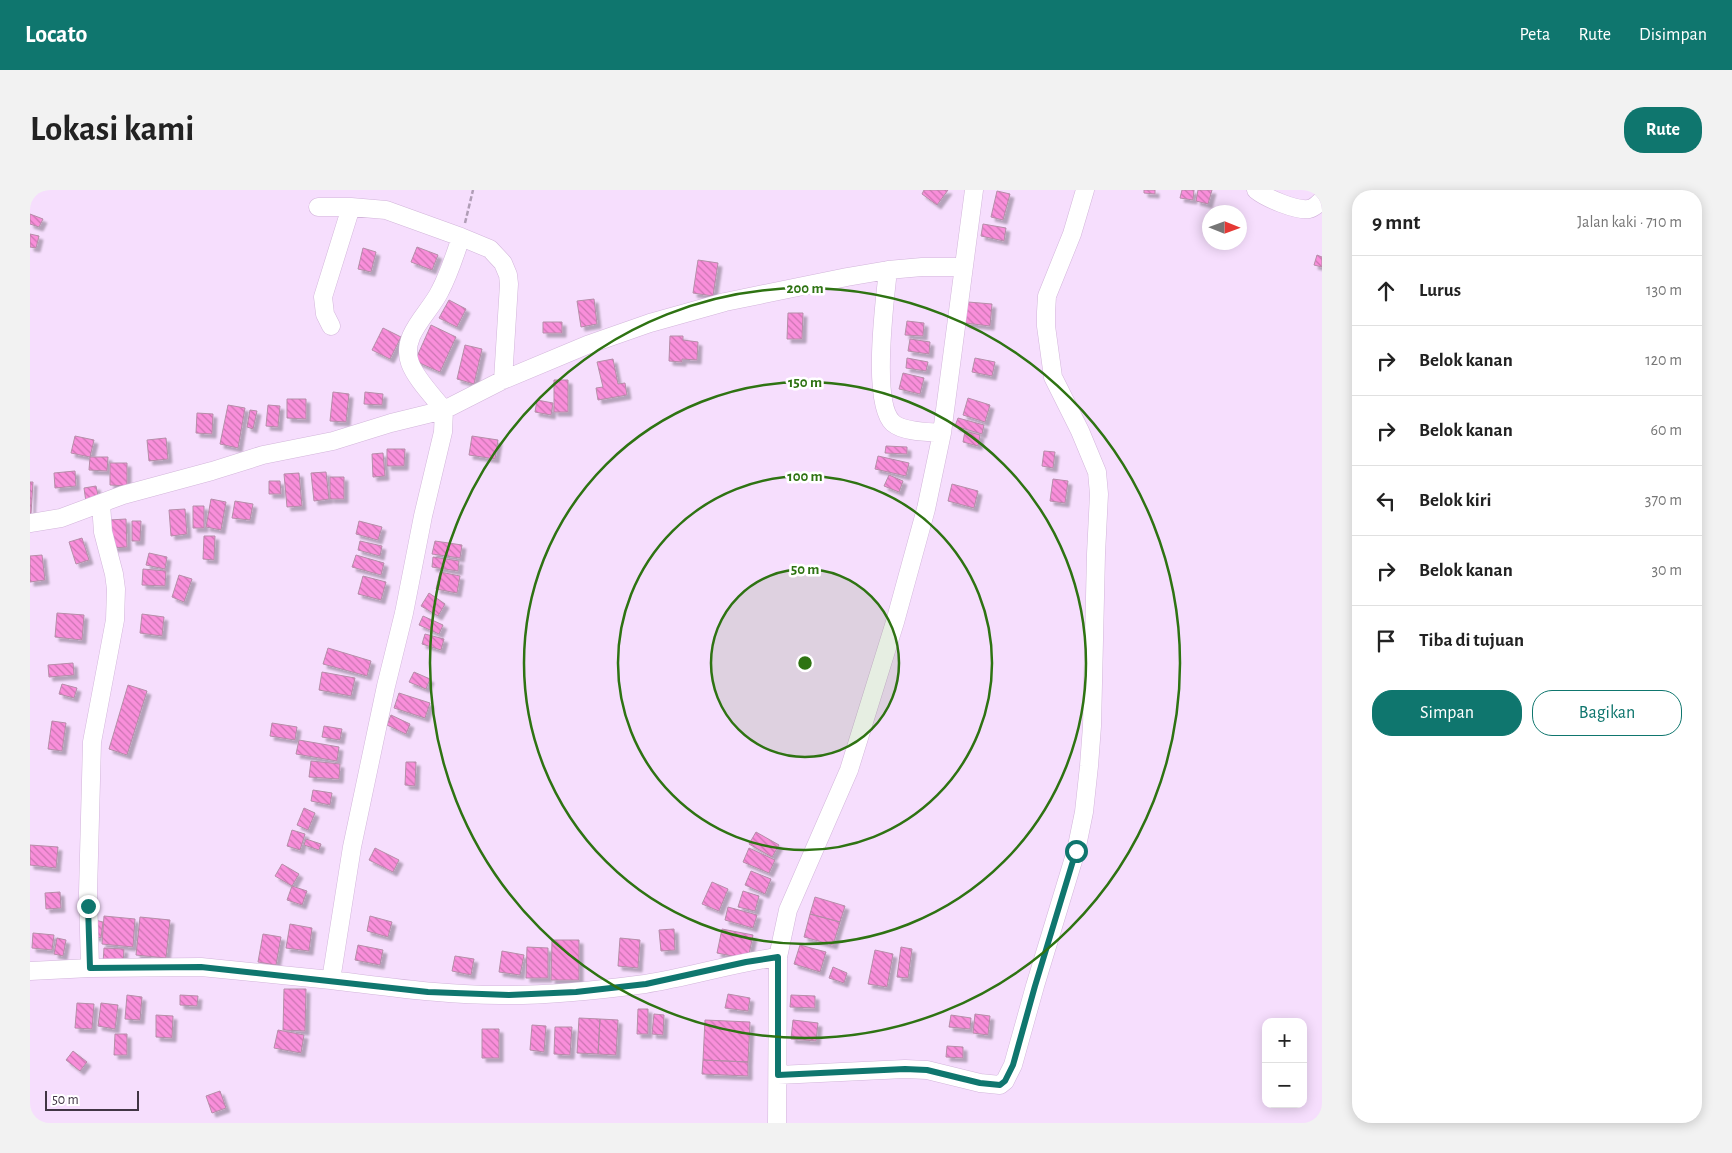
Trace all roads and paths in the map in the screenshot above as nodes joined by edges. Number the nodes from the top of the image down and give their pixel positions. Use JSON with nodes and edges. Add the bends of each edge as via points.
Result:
{"nodes":[{"id":1,"x":473,"y":190,"type":"edge"},
{"id":2,"x":974,"y":190,"type":"edge"},
{"id":3,"x":1085,"y":190,"type":"edge"},
{"id":4,"x":1256,"y":190,"type":"edge"},
{"id":5,"x":1322,"y":200,"type":"edge"},
{"id":6,"x":318,"y":207,"type":"dead end"},
{"id":7,"x":350,"y":207,"type":"junction"},
{"id":8,"x":461,"y":237,"type":"junction"},
{"id":9,"x":964,"y":266,"type":"junction"},
{"id":10,"x":888,"y":270,"type":"junction"},
{"id":11,"x":331,"y":326,"type":"dead end"},
{"id":12,"x":503,"y":380,"type":"junction"},
{"id":13,"x":444,"y":410,"type":"junction"},
{"id":14,"x":942,"y":433,"type":"junction"},
{"id":15,"x":101,"y":504,"type":"junction"},
{"id":16,"x":30,"y":523,"type":"edge"},
{"id":17,"x":778,"y":957,"type":"junction"},
{"id":18,"x":90,"y":968,"type":"junction"},
{"id":19,"x":30,"y":971,"type":"edge"},
{"id":20,"x":332,"y":980,"type":"junction"},
{"id":21,"x":778,"y":1075,"type":"junction"},
{"id":22,"x":777,"y":1123,"type":"edge"}],
"edges":[{"from":1,"to":8,"type":"path"},
{"from":2,"to":9,"type":"street"},
{"from":3,"to":21,"type":"street","via":[[1072,234],[1047,296],[1046,319],[1053,377],[1097,472],[1092,726],[1084,812],[1076,851],[1013,1065],[1000,1085],[927,1070],[905,1069]]},
{"from":4,"to":5,"type":"street","via":[[1281,204],[1308,209]]},
{"from":6,"to":7,"type":"street"},
{"from":7,"to":8,"type":"street","via":[[386,210]]},
{"from":7,"to":11,"type":"street","via":[[324,297],[325,314]]},
{"from":8,"to":12,"type":"street","via":[[490,249],[503,263],[508,275]]},
{"from":8,"to":13,"type":"street","via":[[440,292],[414,331],[408,349],[414,374]]},
{"from":9,"to":10,"type":"street"},
{"from":9,"to":14,"type":"street"},
{"from":10,"to":12,"type":"street","via":[[725,302],[650,323]]},
{"from":10,"to":14,"type":"street","via":[[881,355],[884,405],[893,423],[909,429]]},
{"from":12,"to":13,"type":"street"},
{"from":13,"to":15,"type":"street","via":[[333,441],[264,455]]},
{"from":13,"to":20,"type":"street","via":[[443,432],[352,847]]},
{"from":14,"to":17,"type":"street","via":[[926,509],[871,700],[849,770],[788,910]]},
{"from":15,"to":16,"type":"street","via":[[62,518]]},
{"from":15,"to":18,"type":"street","via":[[103,532],[116,589],[115,620],[92,742],[88,893]]},
{"from":17,"to":20,"type":"street","via":[[646,984],[576,992],[509,995],[428,992]]},
{"from":17,"to":21,"type":"street"},
{"from":18,"to":19,"type":"street"},
{"from":18,"to":20,"type":"street","via":[[201,967]]},
{"from":21,"to":22,"type":"street"}]}
